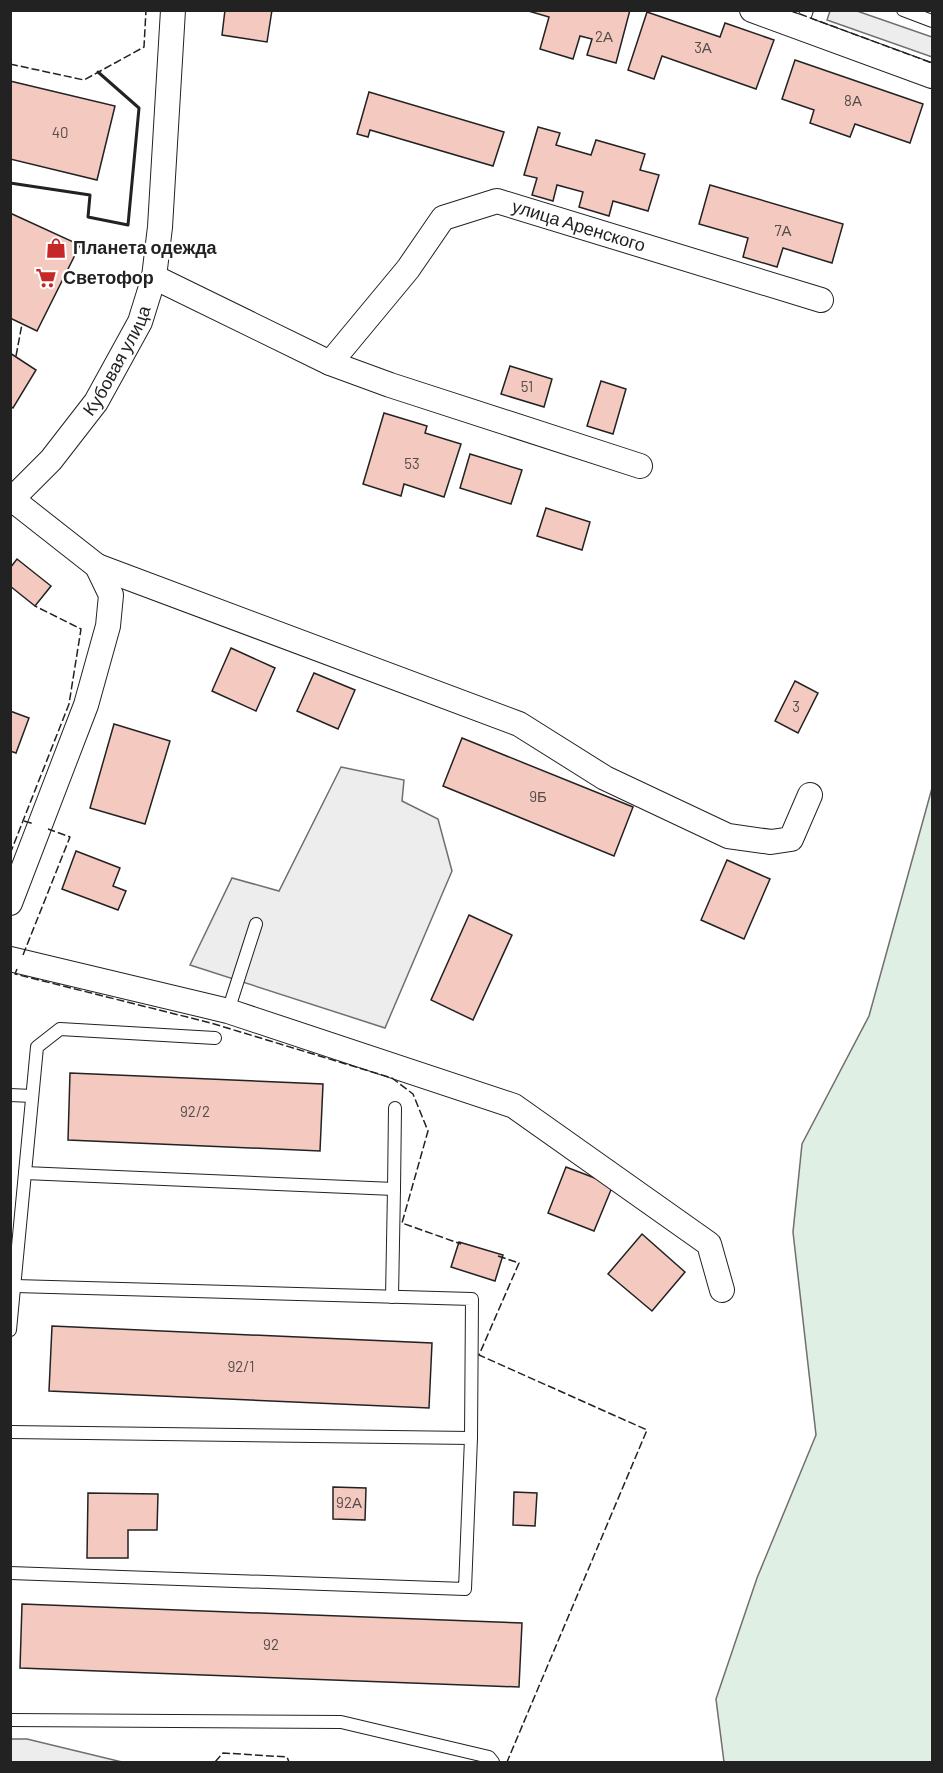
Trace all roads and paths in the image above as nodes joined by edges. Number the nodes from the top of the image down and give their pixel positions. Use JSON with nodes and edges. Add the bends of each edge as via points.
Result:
{"nodes":[{"id":1,"x":173,"y":10,"type":"edge"},
{"id":2,"x":752,"y":10,"type":"edge"},
{"id":3,"x":903,"y":10,"type":"edge"},
{"id":4,"x":804,"y":19,"type":"edge"},
{"id":5,"x":933,"y":21,"type":"edge"},
{"id":6,"x":933,"y":76,"type":"edge"},
{"id":7,"x":153,"y":277,"type":"junction"},
{"id":8,"x":821,"y":300,"type":"dead end"},
{"id":9,"x":330,"y":363,"type":"junction"},
{"id":10,"x":640,"y":466,"type":"dead end"},
{"id":11,"x":12,"y":501,"type":"edge"},
{"id":12,"x":97,"y":566,"type":"junction"},
{"id":13,"x":810,"y":795,"type":"dead end"},
{"id":14,"x":10,"y":903,"type":"edge"},
{"id":15,"x":256,"y":924,"type":"dead end"},
{"id":16,"x":10,"y":959,"type":"edge"},
{"id":17,"x":228,"y":1011,"type":"junction"},
{"id":18,"x":215,"y":1038,"type":"dead end"},
{"id":19,"x":10,"y":1095,"type":"edge"},
{"id":20,"x":32,"y":1096,"type":"junction"},
{"id":21,"x":395,"y":1108,"type":"dead end"},
{"id":22,"x":25,"y":1173,"type":"junction"},
{"id":23,"x":394,"y":1189,"type":"junction"},
{"id":24,"x":15,"y":1238,"type":"edge"},
{"id":25,"x":15,"y":1286,"type":"junction"},
{"id":26,"x":722,"y":1290,"type":"dead end"},
{"id":27,"x":392,"y":1297,"type":"junction"},
{"id":28,"x":10,"y":1330,"type":"edge"},
{"id":29,"x":10,"y":1432,"type":"edge"},
{"id":30,"x":471,"y":1438,"type":"junction"},
{"id":31,"x":10,"y":1574,"type":"edge"},
{"id":32,"x":10,"y":1720,"type":"edge"},
{"id":33,"x":493,"y":1762,"type":"edge"}],
"edges":[{"from":1,"to":7,"type":"street","name":"Кубовая улица","via":[[160,227]]},
{"from":2,"to":4,"type":"street"},
{"from":3,"to":5,"type":"lane"},
{"from":4,"to":6,"type":"street"},
{"from":7,"to":9,"type":"street"},
{"from":7,"to":11,"type":"street","name":"Кубовая улица","via":[[140,322],[96,402],[51,460]]},
{"from":8,"to":9,"type":"street","name":"улица Аренского","via":[[497,201],[443,218],[408,269]]},
{"from":9,"to":10,"type":"street"},
{"from":11,"to":12,"type":"street"},
{"from":12,"to":13,"type":"street","via":[[519,724],[605,778],[728,836],[771,842],[791,839]]},
{"from":12,"to":14,"type":"street","via":[[111,595],[108,626],[86,705]]},
{"from":15,"to":17,"type":"lane"},
{"from":16,"to":17,"type":"street"},
{"from":17,"to":26,"type":"street","via":[[514,1106],[709,1244]]},
{"from":18,"to":20,"type":"lane","via":[[60,1029],[36,1047]]},
{"from":19,"to":20,"type":"lane"},
{"from":20,"to":22,"type":"lane"},
{"from":21,"to":23,"type":"lane"},
{"from":22,"to":23,"type":"lane"},
{"from":22,"to":24,"type":"lane"},
{"from":23,"to":27,"type":"lane"},
{"from":24,"to":25,"type":"lane"},
{"from":25,"to":27,"type":"lane"},
{"from":25,"to":28,"type":"lane"},
{"from":27,"to":30,"type":"lane","via":[[472,1299]]},
{"from":29,"to":30,"type":"lane"},
{"from":30,"to":31,"type":"lane","via":[[465,1589]]},
{"from":32,"to":33,"type":"lane","via":[[341,1722],[489,1757]]}]}
